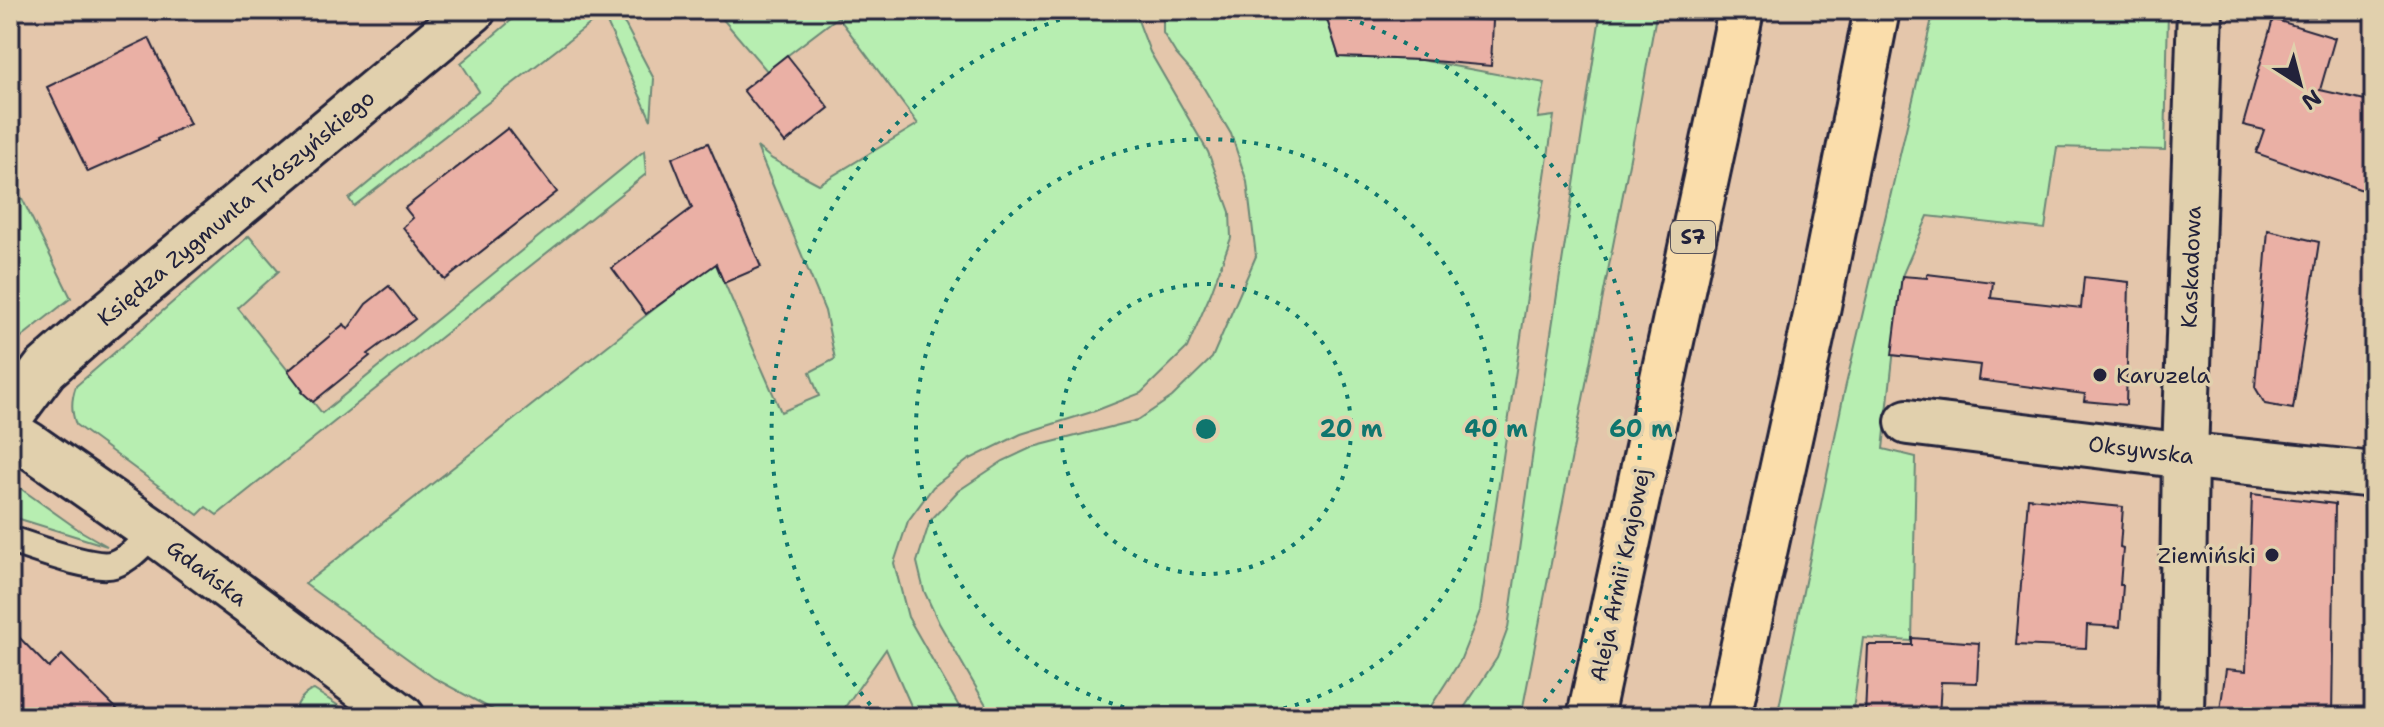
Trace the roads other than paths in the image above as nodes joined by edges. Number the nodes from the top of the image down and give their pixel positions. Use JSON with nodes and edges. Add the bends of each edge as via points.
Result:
{"nodes":[{"id":1,"x":473,"y":10,"type":"edge"},
{"id":2,"x":1741,"y":10,"type":"edge"},
{"id":3,"x":1877,"y":10,"type":"edge"},
{"id":4,"x":2200,"y":10,"type":"edge"},
{"id":5,"x":10,"y":416,"type":"edge"},
{"id":6,"x":1908,"y":422,"type":"dead end"},
{"id":7,"x":10,"y":433,"type":"edge"},
{"id":8,"x":2185,"y":455,"type":"junction"},
{"id":9,"x":2374,"y":475,"type":"edge"},
{"id":10,"x":154,"y":532,"type":"junction"},
{"id":11,"x":10,"y":540,"type":"edge"},
{"id":12,"x":402,"y":717,"type":"edge"},
{"id":13,"x":1590,"y":717,"type":"edge"},
{"id":14,"x":1728,"y":717,"type":"edge"},
{"id":15,"x":2181,"y":717,"type":"edge"}],
"edges":[{"from":1,"to":5,"type":"street","name":"Księdza Zygmunta Trószyńskiego","via":[[45,369]]},
{"from":2,"to":13,"type":"highway","name":"Aleja Armii Krajowej","number":"S7"},
{"from":3,"to":14,"type":"highway"},
{"from":4,"to":8,"type":"street","name":"Kaskadowa"},
{"from":6,"to":8,"type":"street","name":"Oksywska"},
{"from":7,"to":10,"type":"street","name":"Gdańska"},
{"from":8,"to":9,"type":"street","name":"Oksywska"},
{"from":8,"to":15,"type":"street","name":"Kaskadowa"},
{"from":10,"to":11,"type":"lane","via":[[111,565],[89,564]]},
{"from":10,"to":12,"type":"street","name":"Gdańska"}]}
